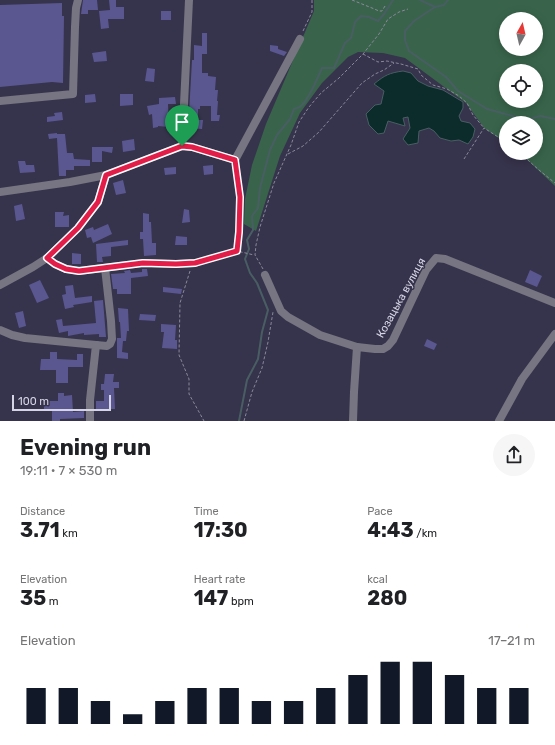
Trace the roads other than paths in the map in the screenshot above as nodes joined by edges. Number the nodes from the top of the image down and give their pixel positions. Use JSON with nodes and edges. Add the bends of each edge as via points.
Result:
{"nodes":[{"id":1,"x":78,"y":0,"type":"edge"},
{"id":2,"x":189,"y":0,"type":"edge"},
{"id":3,"x":300,"y":39,"type":"road end"},
{"id":4,"x":0,"y":101,"type":"edge"},
{"id":5,"x":182,"y":146,"type":"junction"},
{"id":6,"x":106,"y":175,"type":"junction"},
{"id":7,"x":0,"y":192,"type":"edge"},
{"id":8,"x":47,"y":258,"type":"junction"},
{"id":9,"x":195,"y":263,"type":"road end"},
{"id":10,"x":105,"y":268,"type":"junction"},
{"id":11,"x":265,"y":275,"type":"road end"},
{"id":12,"x":0,"y":285,"type":"edge"},
{"id":13,"x":555,"y":303,"type":"edge"},
{"id":14,"x":0,"y":330,"type":"edge"},
{"id":15,"x":555,"y":334,"type":"edge"},
{"id":16,"x":96,"y":345,"type":"junction"},
{"id":17,"x":357,"y":347,"type":"junction"},
{"id":18,"x":90,"y":421,"type":"edge"},
{"id":19,"x":354,"y":421,"type":"edge"},
{"id":20,"x":499,"y":421,"type":"edge"}],
"edges":[{"from":1,"to":4,"type":"street","via":[[73,94]]},
{"from":2,"to":5,"type":"street"},
{"from":3,"to":5,"type":"street","via":[[235,160]]},
{"from":5,"to":6,"type":"street"},
{"from":6,"to":7,"type":"street"},
{"from":6,"to":8,"type":"street","via":[[98,202],[78,228]]},
{"from":8,"to":10,"type":"street","via":[[66,269],[79,271]]},
{"from":8,"to":12,"type":"street"},
{"from":9,"to":10,"type":"street","via":[[143,263]]},
{"from":10,"to":16,"type":"street","via":[[112,339],[107,346]]},
{"from":11,"to":17,"type":"street","name":"Козацька вулиця","via":[[281,311],[288,317],[320,335]]},
{"from":13,"to":17,"type":"street","name":"Козацька вулиця","via":[[445,259],[436,258],[426,270],[388,346],[383,349]]},
{"from":14,"to":16,"type":"street","via":[[25,338]]},
{"from":15,"to":20,"type":"street","via":[[522,378]]},
{"from":16,"to":18,"type":"street"},
{"from":17,"to":19,"type":"street"}]}
